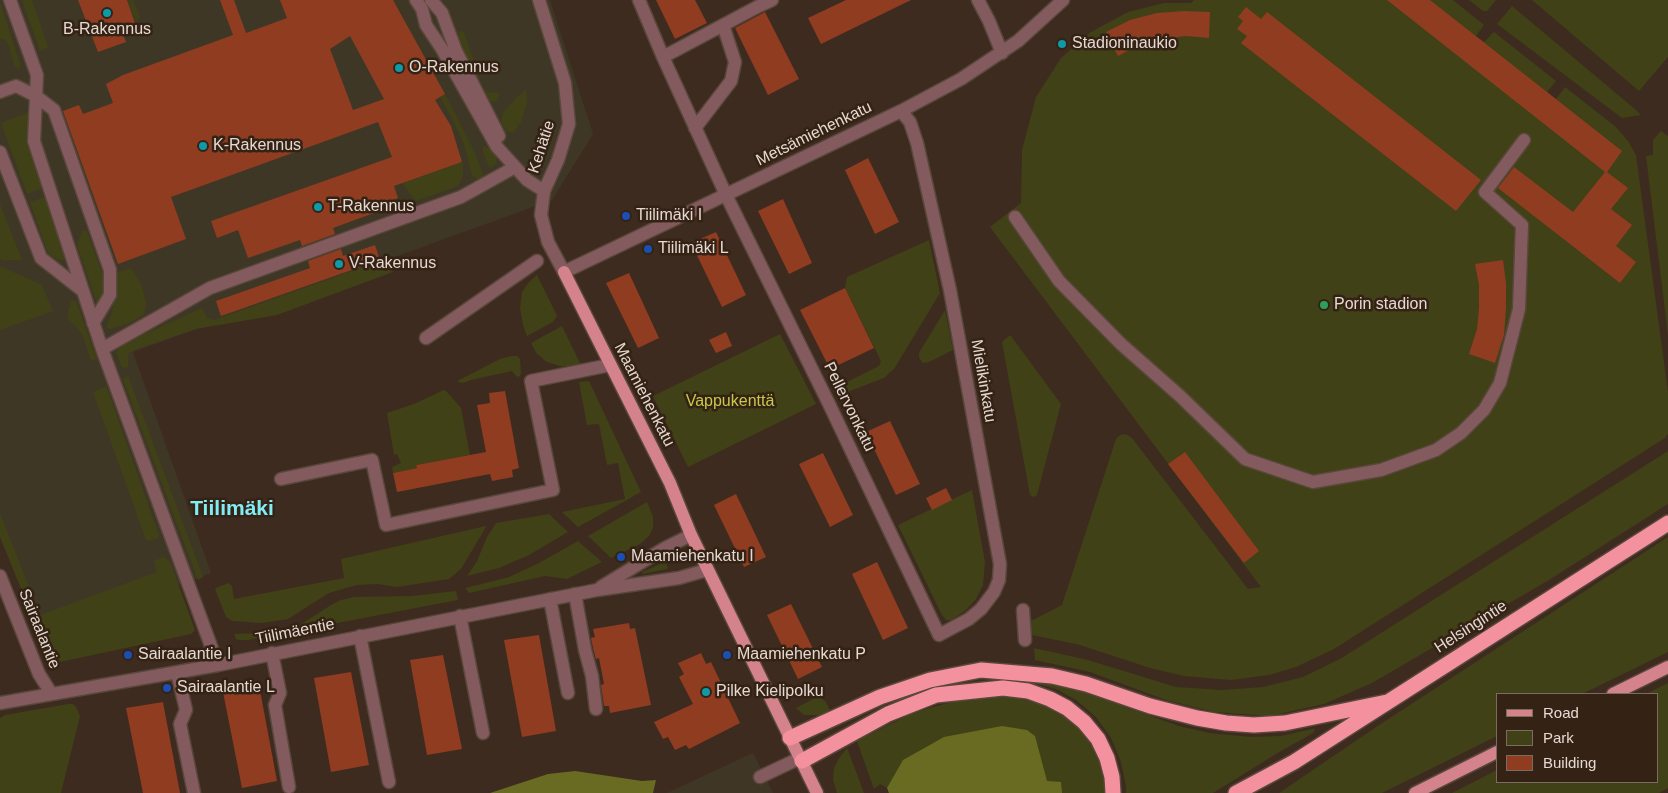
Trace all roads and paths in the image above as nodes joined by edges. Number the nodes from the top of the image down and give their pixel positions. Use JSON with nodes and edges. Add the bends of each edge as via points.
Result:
{"nodes":[{"id":1,"x":10,"y":0,"type":"edge"},
{"id":2,"x":539,"y":0,"type":"edge"},
{"id":3,"x":639,"y":0,"type":"edge"},
{"id":4,"x":772,"y":0,"type":"edge"},
{"id":5,"x":978,"y":0,"type":"edge"},
{"id":6,"x":1063,"y":0,"type":"edge"},
{"id":7,"x":432,"y":1,"type":"edge"},
{"id":8,"x":419,"y":5,"type":"edge"},
{"id":9,"x":724,"y":25,"type":"junction"},
{"id":10,"x":1002,"y":53,"type":"junction"},
{"id":11,"x":663,"y":57,"type":"junction"},
{"id":12,"x":0,"y":92,"type":"edge"},
{"id":13,"x":36,"y":96,"type":"junction"},
{"id":14,"x":901,"y":111,"type":"junction"},
{"id":15,"x":696,"y":128,"type":"junction"},
{"id":16,"x":1524,"y":140,"type":"dead end"},
{"id":17,"x":0,"y":152,"type":"edge"},
{"id":18,"x":514,"y":167,"type":"junction"},
{"id":19,"x":544,"y":191,"type":"junction"},
{"id":20,"x":726,"y":195,"type":"junction"},
{"id":21,"x":1015,"y":217,"type":"dead end"},
{"id":22,"x":537,"y":261,"type":"dead end"},
{"id":23,"x":564,"y":272,"type":"junction"},
{"id":24,"x":83,"y":291,"type":"junction"},
{"id":25,"x":93,"y":322,"type":"junction"},
{"id":26,"x":426,"y":338,"type":"dead end"},
{"id":27,"x":102,"y":349,"type":"junction"},
{"id":28,"x":610,"y":365,"type":"junction"},
{"id":29,"x":281,"y":479,"type":"dead end"},
{"id":30,"x":1668,"y":523,"type":"edge"},
{"id":31,"x":691,"y":535,"type":"junction"},
{"id":32,"x":707,"y":570,"type":"junction"},
{"id":33,"x":0,"y":576,"type":"edge"},
{"id":34,"x":596,"y":590,"type":"junction"},
{"id":35,"x":575,"y":594,"type":"junction"},
{"id":36,"x":550,"y":599,"type":"junction"},
{"id":37,"x":1023,"y":610,"type":"dead end"},
{"id":38,"x":460,"y":616,"type":"junction"},
{"id":39,"x":939,"y":635,"type":"joint"},
{"id":40,"x":360,"y":636,"type":"junction"},
{"id":41,"x":1025,"y":640,"type":"dead end"},
{"id":42,"x":272,"y":653,"type":"junction"},
{"id":43,"x":218,"y":664,"type":"junction"},
{"id":44,"x":1668,"y":667,"type":"edge"},
{"id":45,"x":177,"y":672,"type":"junction"},
{"id":46,"x":51,"y":693,"type":"junction"},
{"id":47,"x":568,"y":693,"type":"dead end"},
{"id":48,"x":1615,"y":693,"type":"edge"},
{"id":49,"x":1387,"y":702,"type":"junction"},
{"id":50,"x":0,"y":703,"type":"edge"},
{"id":51,"x":596,"y":709,"type":"dead end"},
{"id":52,"x":483,"y":733,"type":"dead end"},
{"id":53,"x":790,"y":738,"type":"junction"},
{"id":54,"x":1496,"y":753,"type":"edge"},
{"id":55,"x":801,"y":760,"type":"junction"},
{"id":56,"x":1294,"y":762,"type":"junction"},
{"id":57,"x":760,"y":776,"type":"dead end"},
{"id":58,"x":389,"y":782,"type":"dead end"},
{"id":59,"x":289,"y":787,"type":"dead end"},
{"id":60,"x":194,"y":793,"type":"edge"},
{"id":61,"x":817,"y":793,"type":"edge"},
{"id":62,"x":1113,"y":793,"type":"edge"},
{"id":63,"x":1236,"y":793,"type":"edge"},
{"id":64,"x":1256,"y":793,"type":"edge"},
{"id":65,"x":1416,"y":793,"type":"edge"}],
"edges":[{"from":1,"to":13,"type":"street","via":[[37,75]]},
{"from":2,"to":19,"type":"street","name":"Kehätie","via":[[565,83],[569,124]]},
{"from":3,"to":11,"type":"street","name":"Pellervonkatu"},
{"from":4,"to":9,"type":"street"},
{"from":5,"to":10,"type":"street"},
{"from":6,"to":10,"type":"street","name":"Metsämiehenkatu"},
{"from":7,"to":8,"type":"street"},
{"from":7,"to":18,"type":"street","via":[[442,13],[456,51]]},
{"from":8,"to":18,"type":"street","via":[[426,25],[497,147]]},
{"from":9,"to":11,"type":"street"},
{"from":9,"to":15,"type":"street","via":[[735,62],[731,81]]},
{"from":10,"to":14,"type":"street","name":"Metsämiehenkatu"},
{"from":11,"to":15,"type":"street","name":"Pellervonkatu"},
{"from":12,"to":13,"type":"street","via":[[16,86]]},
{"from":13,"to":24,"type":"street","via":[[34,141]]},
{"from":13,"to":25,"type":"street","via":[[54,110],[110,270],[110,295]]},
{"from":14,"to":20,"type":"street","name":"Metsämiehenkatu"},
{"from":14,"to":39,"type":"street","name":"Mielikinkatu","via":[[910,122],[917,143],[950,290],[1000,564],[994,592],[981,609]]},
{"from":15,"to":20,"type":"street","name":"Pellervonkatu"},
{"from":16,"to":21,"type":"street","via":[[1485,192],[1522,225],[1520,309],[1500,383],[1484,410],[1461,433],[1436,450],[1381,470],[1313,482],[1245,459],[1121,344],[1059,281]]},
{"from":17,"to":24,"type":"street","via":[[41,258]]},
{"from":18,"to":19,"type":"street"},
{"from":18,"to":27,"type":"street","via":[[461,197],[210,288]]},
{"from":19,"to":23,"type":"street","name":"Kehätie","via":[[541,215],[548,242]]},
{"from":20,"to":23,"type":"street","name":"Metsämiehenkatu"},
{"from":20,"to":39,"type":"street","name":"Pellervonkatu"},
{"from":22,"to":26,"type":"street"},
{"from":23,"to":28,"type":"main road","name":"Maamiehenkatu"},
{"from":24,"to":25,"type":"street"},
{"from":25,"to":27,"type":"street"},
{"from":27,"to":43,"type":"street"},
{"from":28,"to":29,"type":"street","via":[[531,381],[552,490],[386,525],[372,460]]},
{"from":28,"to":31,"type":"main road","name":"Maamiehenkatu","via":[[670,484]]},
{"from":30,"to":49,"type":"highway","name":"Helsingintie"},
{"from":31,"to":32,"type":"main road","name":"Maamiehenkatu"},
{"from":31,"to":34,"type":"street","name":"Tiilimäentie"},
{"from":32,"to":34,"type":"street","name":"Tiilimäentie","via":[[679,578]]},
{"from":32,"to":53,"type":"main road"},
{"from":33,"to":46,"type":"street","name":"Sairaalantie","via":[[39,674]]},
{"from":34,"to":35,"type":"street","name":"Tiilimäentie"},
{"from":35,"to":36,"type":"street","name":"Tiilimäentie"},
{"from":35,"to":51,"type":"street"},
{"from":36,"to":38,"type":"street","name":"Tiilimäentie"},
{"from":36,"to":47,"type":"street"},
{"from":37,"to":41,"type":"street"},
{"from":38,"to":40,"type":"street","name":"Tiilimäentie"},
{"from":38,"to":52,"type":"street"},
{"from":40,"to":42,"type":"street","name":"Tiilimäentie"},
{"from":40,"to":58,"type":"street"},
{"from":42,"to":43,"type":"street","name":"Tiilimäentie"},
{"from":42,"to":59,"type":"street","via":[[280,693],[275,706]]},
{"from":43,"to":45,"type":"street","name":"Tiilimäentie"},
{"from":44,"to":48,"type":"main road"},
{"from":45,"to":46,"type":"street","name":"Tiilimäentie"},
{"from":45,"to":60,"type":"street","via":[[186,710],[180,724]]},
{"from":46,"to":50,"type":"street","name":"Tiilimäentie"},
{"from":49,"to":53,"type":"highway","via":[[1285,723],[1226,723],[1150,706],[1052,676],[981,670],[930,680],[880,697]]},
{"from":49,"to":56,"type":"highway","name":"Helsingintie"},
{"from":53,"to":55,"type":"main road"},
{"from":54,"to":65,"type":"main road"},
{"from":55,"to":57,"type":"street"},
{"from":55,"to":61,"type":"main road"},
{"from":55,"to":62,"type":"highway","via":[[888,714],[936,695],[1002,688],[1050,698],[1084,722],[1098,739],[1107,758]]},
{"from":56,"to":63,"type":"highway","name":"Helsingintie"},
{"from":56,"to":64,"type":"highway","name":"Helsingintie"}]}
